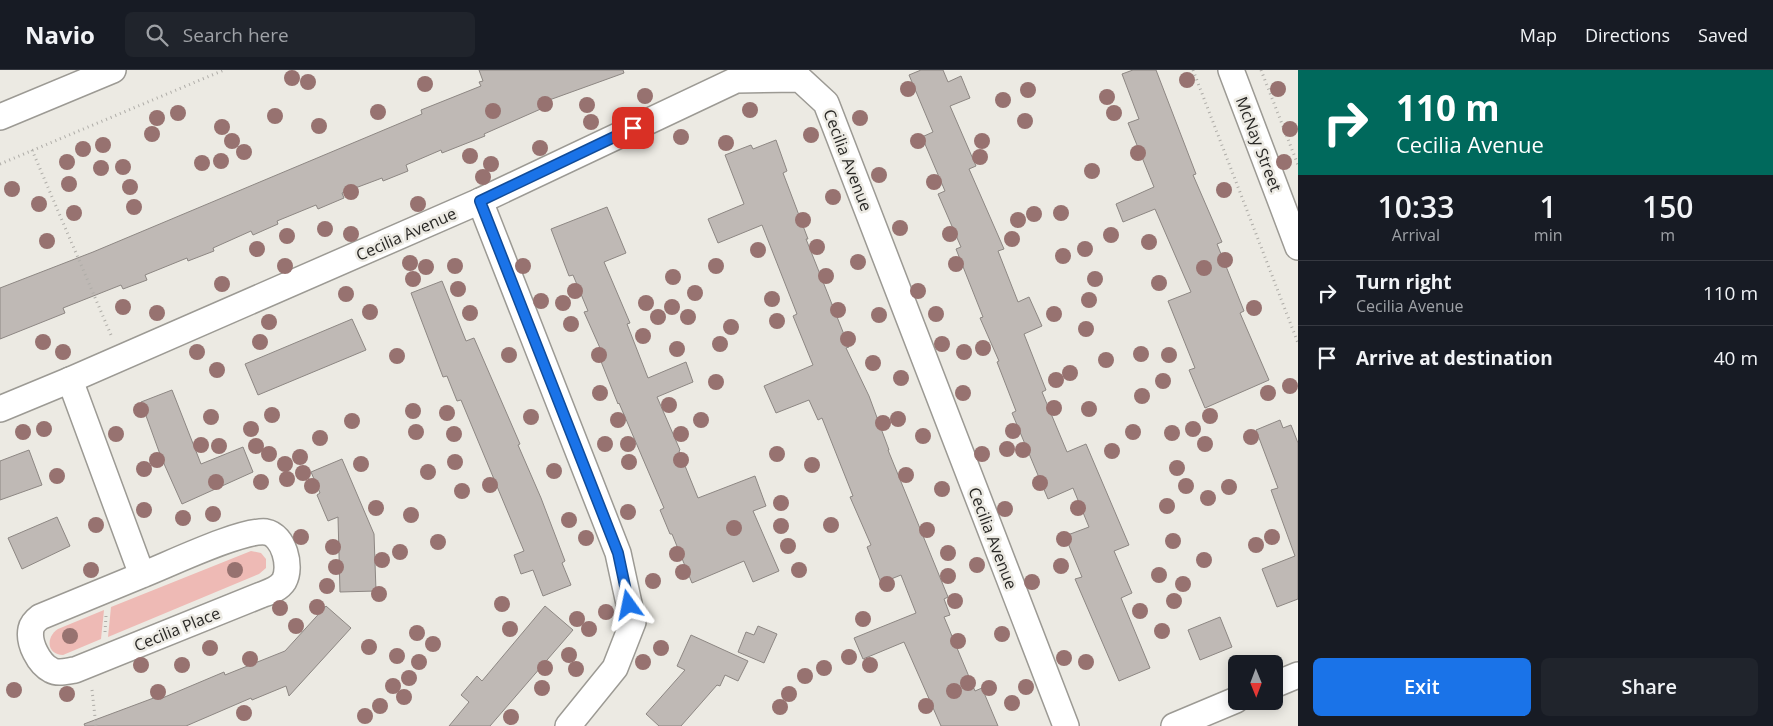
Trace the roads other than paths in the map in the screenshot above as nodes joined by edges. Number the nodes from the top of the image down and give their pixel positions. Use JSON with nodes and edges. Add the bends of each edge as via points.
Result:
{"nodes":[{"id":1,"x":112,"y":70,"type":"edge"},
{"id":2,"x":1231,"y":70,"type":"edge"},
{"id":3,"x":0,"y":117,"type":"edge"},
{"id":4,"x":480,"y":201,"type":"junction"},
{"id":5,"x":1298,"y":246,"type":"edge"},
{"id":6,"x":70,"y":380,"type":"junction"},
{"id":7,"x":0,"y":409,"type":"edge"},
{"id":8,"x":142,"y":575,"type":"junction"},
{"id":9,"x":1298,"y":675,"type":"edge"},
{"id":10,"x":1283,"y":681,"type":"edge"},
{"id":11,"x":1228,"y":703,"type":"edge"},
{"id":12,"x":568,"y":726,"type":"edge"},
{"id":13,"x":1066,"y":726,"type":"edge"},
{"id":14,"x":1174,"y":726,"type":"edge"}],
"edges":[{"from":1,"to":3,"type":"street"},
{"from":2,"to":5,"type":"street","name":"McNay Street"},
{"from":4,"to":6,"type":"street","name":"Cecilia Avenue"},
{"from":4,"to":12,"type":"street","via":[[618,553],[632,622],[614,668]]},
{"from":4,"to":13,"type":"street","name":"Cecilia Avenue","via":[[736,80],[800,79],[826,103]]},
{"from":6,"to":7,"type":"street","name":"Cecilia Avenue"},
{"from":6,"to":8,"type":"street"},
{"from":8,"to":8,"type":"street","name":"Cecilia Place","via":[[249,533],[267,532],[276,537],[287,561],[283,582],[276,589],[75,670],[51,670],[43,663],[31,639],[30,630],[34,622]]},
{"from":9,"to":10,"type":"street"},
{"from":11,"to":14,"type":"street"}]}
